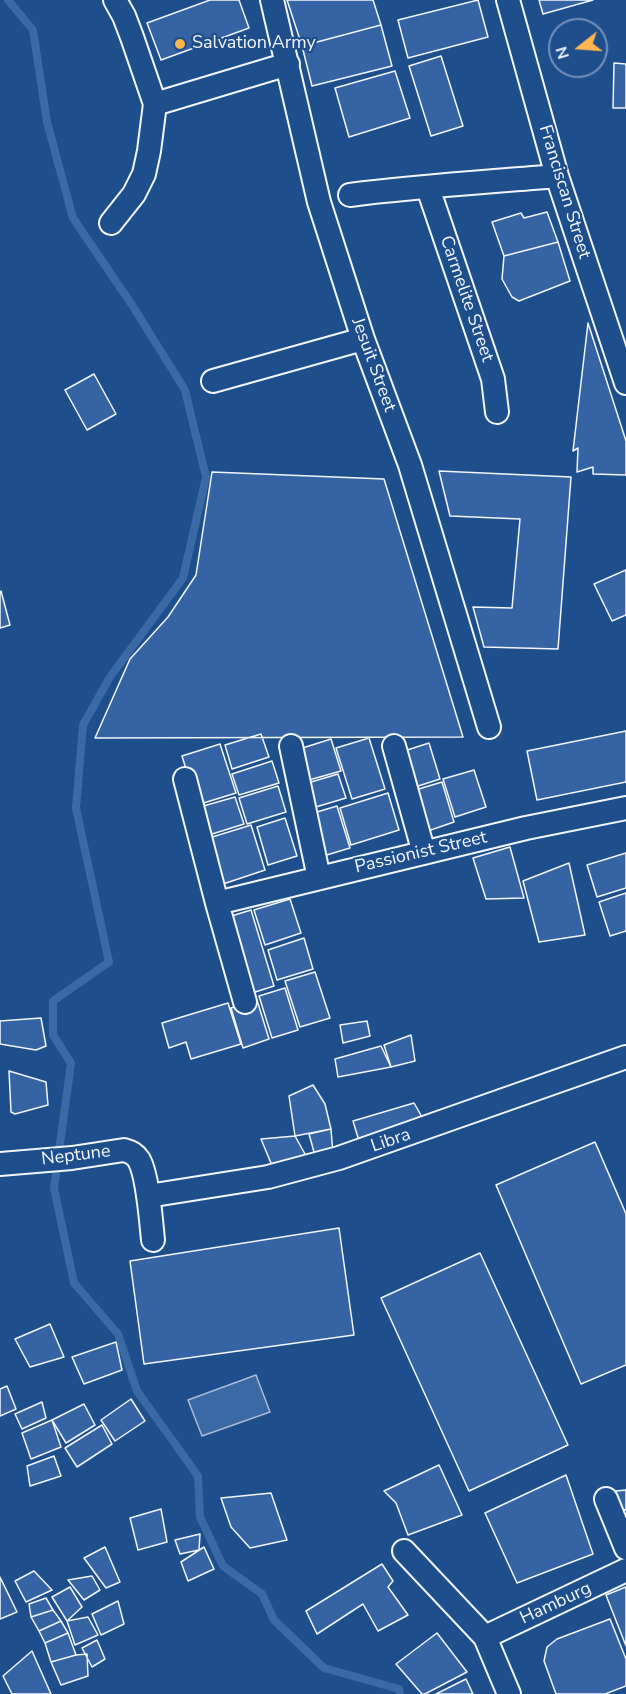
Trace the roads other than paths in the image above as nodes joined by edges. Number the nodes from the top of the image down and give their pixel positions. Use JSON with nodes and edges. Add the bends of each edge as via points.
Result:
{"nodes":[{"id":1,"x":115,"y":0,"type":"edge"},
{"id":2,"x":272,"y":0,"type":"edge"},
{"id":3,"x":508,"y":0,"type":"edge"},
{"id":4,"x":288,"y":64,"type":"junction"},
{"id":5,"x":155,"y":104,"type":"junction"},
{"id":6,"x":557,"y":176,"type":"junction"},
{"id":7,"x":428,"y":188,"type":"junction"},
{"id":8,"x":350,"y":195,"type":"dead end"},
{"id":9,"x":111,"y":224,"type":"dead end"},
{"id":10,"x":363,"y":339,"type":"junction"},
{"id":11,"x":213,"y":381,"type":"dead end"},
{"id":12,"x":626,"y":383,"type":"edge"},
{"id":13,"x":497,"y":412,"type":"dead end"},
{"id":14,"x":489,"y":727,"type":"dead end"},
{"id":15,"x":291,"y":747,"type":"dead end"},
{"id":16,"x":394,"y":747,"type":"dead end"},
{"id":17,"x":185,"y":779,"type":"dead end"},
{"id":18,"x":626,"y":808,"type":"edge"},
{"id":19,"x":424,"y":853,"type":"junction"},
{"id":20,"x":319,"y":878,"type":"junction"},
{"id":21,"x":217,"y":903,"type":"junction"},
{"id":22,"x":245,"y":1002,"type":"dead end"},
{"id":23,"x":626,"y":1058,"type":"edge"},
{"id":24,"x":0,"y":1164,"type":"edge"},
{"id":25,"x":148,"y":1196,"type":"junction"},
{"id":26,"x":153,"y":1240,"type":"dead end"},
{"id":27,"x":606,"y":1499,"type":"dead end"},
{"id":28,"x":626,"y":1548,"type":"edge"},
{"id":29,"x":404,"y":1551,"type":"dead end"},
{"id":30,"x":626,"y":1570,"type":"edge"},
{"id":31,"x":485,"y":1637,"type":"junction"},
{"id":32,"x":509,"y":1694,"type":"edge"}],
"edges":[{"from":1,"to":5,"type":"street"},
{"from":2,"to":4,"type":"street","name":"Jesuit Street"},
{"from":3,"to":6,"type":"street","name":"Franciscan Street"},
{"from":4,"to":5,"type":"street"},
{"from":4,"to":10,"type":"street","name":"Jesuit Street","via":[[319,202]]},
{"from":5,"to":9,"type":"street","via":[[144,174]]},
{"from":6,"to":7,"type":"street"},
{"from":6,"to":12,"type":"street","name":"Franciscan Street"},
{"from":7,"to":8,"type":"street"},
{"from":7,"to":13,"type":"street","name":"Carmelite Street","via":[[493,379]]},
{"from":10,"to":11,"type":"street"},
{"from":10,"to":14,"type":"street","name":"Jesuit Street","via":[[410,465]]},
{"from":15,"to":20,"type":"street"},
{"from":16,"to":19,"type":"street"},
{"from":17,"to":21,"type":"street"},
{"from":18,"to":19,"type":"street","name":"Passionist Street"},
{"from":19,"to":20,"type":"street","name":"Passionist Street"},
{"from":20,"to":21,"type":"street","name":"Passionist Street"},
{"from":21,"to":22,"type":"street"},
{"from":23,"to":25,"type":"street","name":"Libra","via":[[339,1158],[268,1178]]},
{"from":24,"to":25,"type":"street","name":"Neptune","via":[[124,1150],[131,1152],[141,1165]]},
{"from":25,"to":26,"type":"street","name":"Neptune"},
{"from":27,"to":28,"type":"street"},
{"from":29,"to":31,"type":"street"},
{"from":30,"to":31,"type":"street","name":"Hamburg"},
{"from":31,"to":32,"type":"street"}]}
